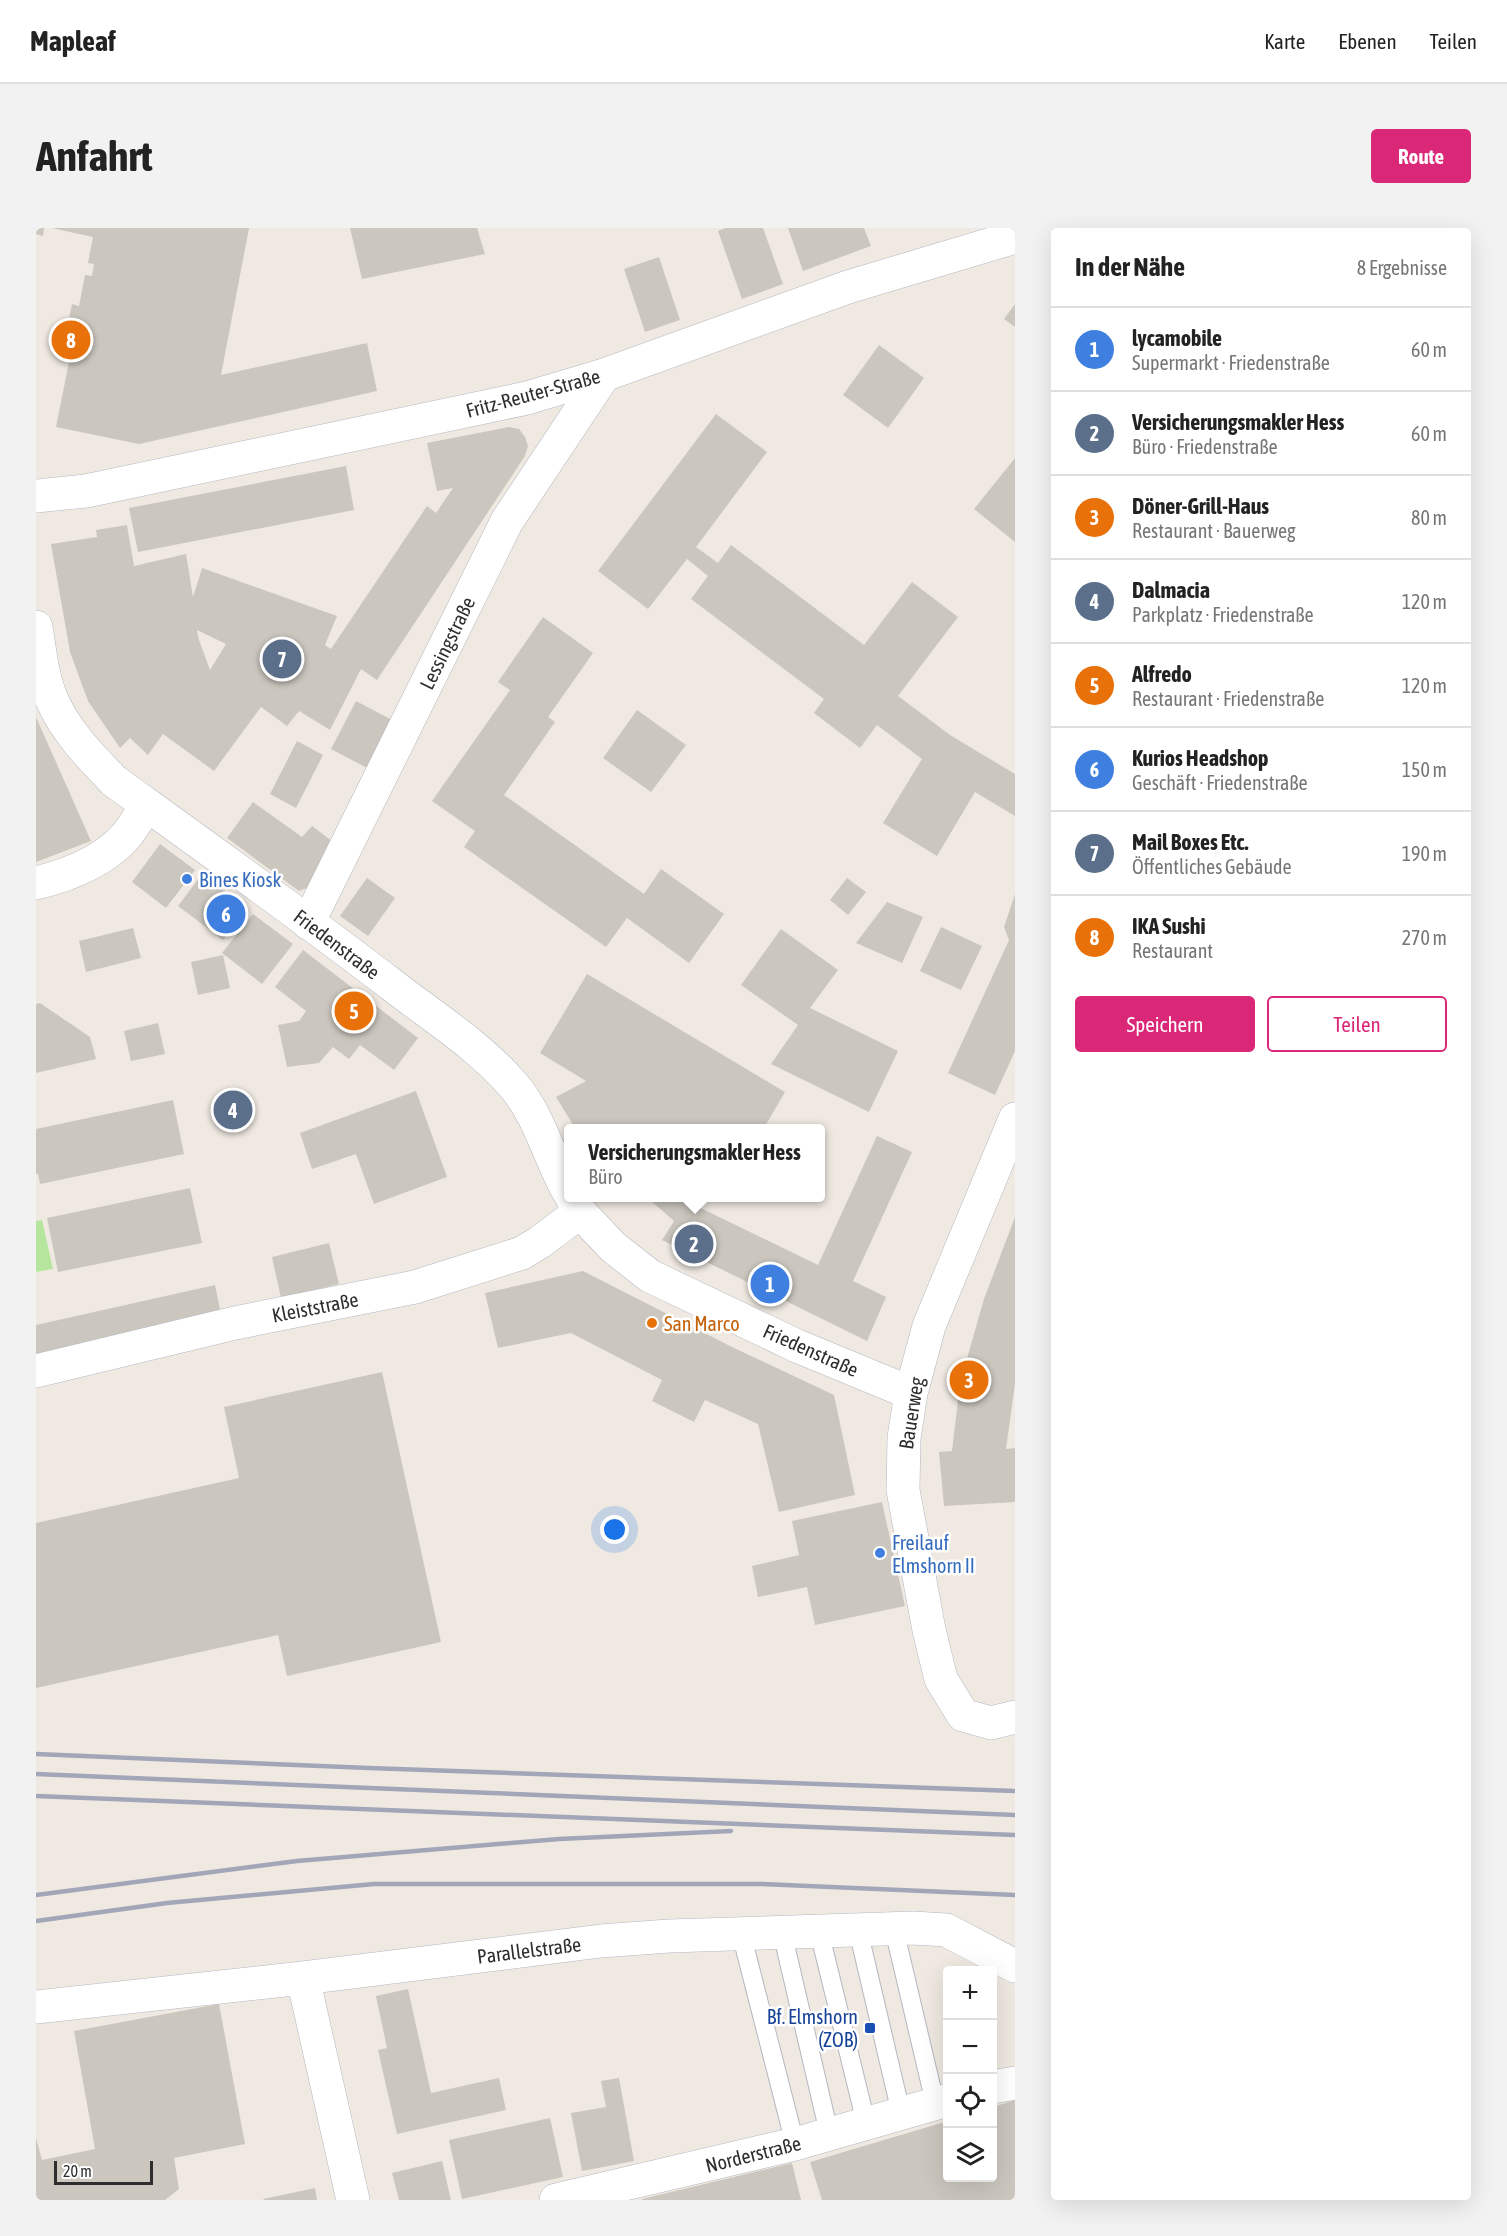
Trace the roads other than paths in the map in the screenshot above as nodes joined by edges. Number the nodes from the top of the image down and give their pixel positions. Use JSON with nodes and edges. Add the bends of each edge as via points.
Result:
{"nodes":[{"id":1,"x":1015,"y":237,"type":"edge"},
{"id":2,"x":604,"y":375,"type":"junction"},
{"id":3,"x":36,"y":496,"type":"edge"},
{"id":4,"x":36,"y":627,"type":"edge"},
{"id":5,"x":147,"y":805,"type":"junction"},
{"id":6,"x":36,"y":883,"type":"edge"},
{"id":7,"x":308,"y":923,"type":"junction"},
{"id":8,"x":1015,"y":1119,"type":"edge"},
{"id":9,"x":564,"y":1180,"type":"edge"},
{"id":10,"x":571,"y":1202,"type":"edge"},
{"id":11,"x":575,"y":1202,"type":"edge"},
{"id":12,"x":36,"y":1371,"type":"edge"},
{"id":13,"x":911,"y":1393,"type":"junction"},
{"id":14,"x":1015,"y":1717,"type":"edge"},
{"id":15,"x":894,"y":1929,"type":"junction"},
{"id":16,"x":858,"y":1930,"type":"junction"},
{"id":17,"x":819,"y":1931,"type":"junction"},
{"id":18,"x":782,"y":1932,"type":"junction"},
{"id":19,"x":741,"y":1933,"type":"junction"},
{"id":20,"x":1015,"y":1966,"type":"edge"},
{"id":21,"x":303,"y":1978,"type":"junction"},
{"id":22,"x":36,"y":2007,"type":"edge"},
{"id":23,"x":1015,"y":2083,"type":"edge"},
{"id":24,"x":997,"y":2086,"type":"edge"},
{"id":25,"x":941,"y":2102,"type":"edge"},
{"id":26,"x":901,"y":2113,"type":"junction"},
{"id":27,"x":866,"y":2123,"type":"junction"},
{"id":28,"x":830,"y":2133,"type":"junction"},
{"id":29,"x":795,"y":2144,"type":"junction"},
{"id":30,"x":562,"y":2199,"type":"edge"},
{"id":31,"x":352,"y":2200,"type":"edge"}],
"edges":[{"from":1,"to":2,"type":"street","name":"Fritz-Reuter-Straße","via":[[848,287]]},
{"from":2,"to":3,"type":"street","name":"Fritz-Reuter-Straße","via":[[527,398],[365,434],[86,490]]},
{"from":2,"to":7,"type":"street","name":"Lessingstraße","via":[[507,521]]},
{"from":4,"to":5,"type":"street","name":"Friedenstraße","via":[[52,699],[67,727],[114,781]]},
{"from":5,"to":6,"type":"street","via":[[126,836],[102,857],[78,870]]},
{"from":5,"to":7,"type":"street","name":"Friedenstraße"},
{"from":7,"to":9,"type":"street","name":"Friedenstraße","via":[[479,1052],[514,1086],[545,1137]]},
{"from":8,"to":13,"type":"street","name":"Bauerweg","via":[[929,1326]]},
{"from":10,"to":12,"type":"street","name":"Kleiststraße","via":[[540,1242],[522,1253],[415,1287],[235,1323]]},
{"from":11,"to":13,"type":"street","name":"Friedenstraße","via":[[613,1247],[650,1276],[797,1347]]},
{"from":13,"to":14,"type":"street","name":"Bauerweg","via":[[904,1438],[903,1490],[941,1679],[963,1714],[991,1724]]},
{"from":15,"to":16,"type":"street","name":"Parallelstraße"},
{"from":15,"to":20,"type":"street","name":"Parallelstraße","via":[[946,1930]]},
{"from":15,"to":25,"type":"lane"},
{"from":16,"to":17,"type":"street","name":"Parallelstraße"},
{"from":16,"to":26,"type":"lane"},
{"from":17,"to":18,"type":"street","name":"Parallelstraße"},
{"from":17,"to":27,"type":"lane"},
{"from":18,"to":19,"type":"street","name":"Parallelstraße"},
{"from":18,"to":28,"type":"lane"},
{"from":19,"to":21,"type":"street","name":"Parallelstraße","via":[[601,1941]]},
{"from":19,"to":29,"type":"lane"},
{"from":21,"to":22,"type":"street","name":"Parallelstraße"},
{"from":21,"to":31,"type":"street"},
{"from":23,"to":24,"type":"street"},
{"from":25,"to":26,"type":"street","name":"Norderstraße"},
{"from":26,"to":27,"type":"street","name":"Norderstraße"},
{"from":27,"to":28,"type":"street","name":"Norderstraße"},
{"from":28,"to":29,"type":"street","name":"Norderstraße"},
{"from":29,"to":30,"type":"street","name":"Norderstraße"}]}
